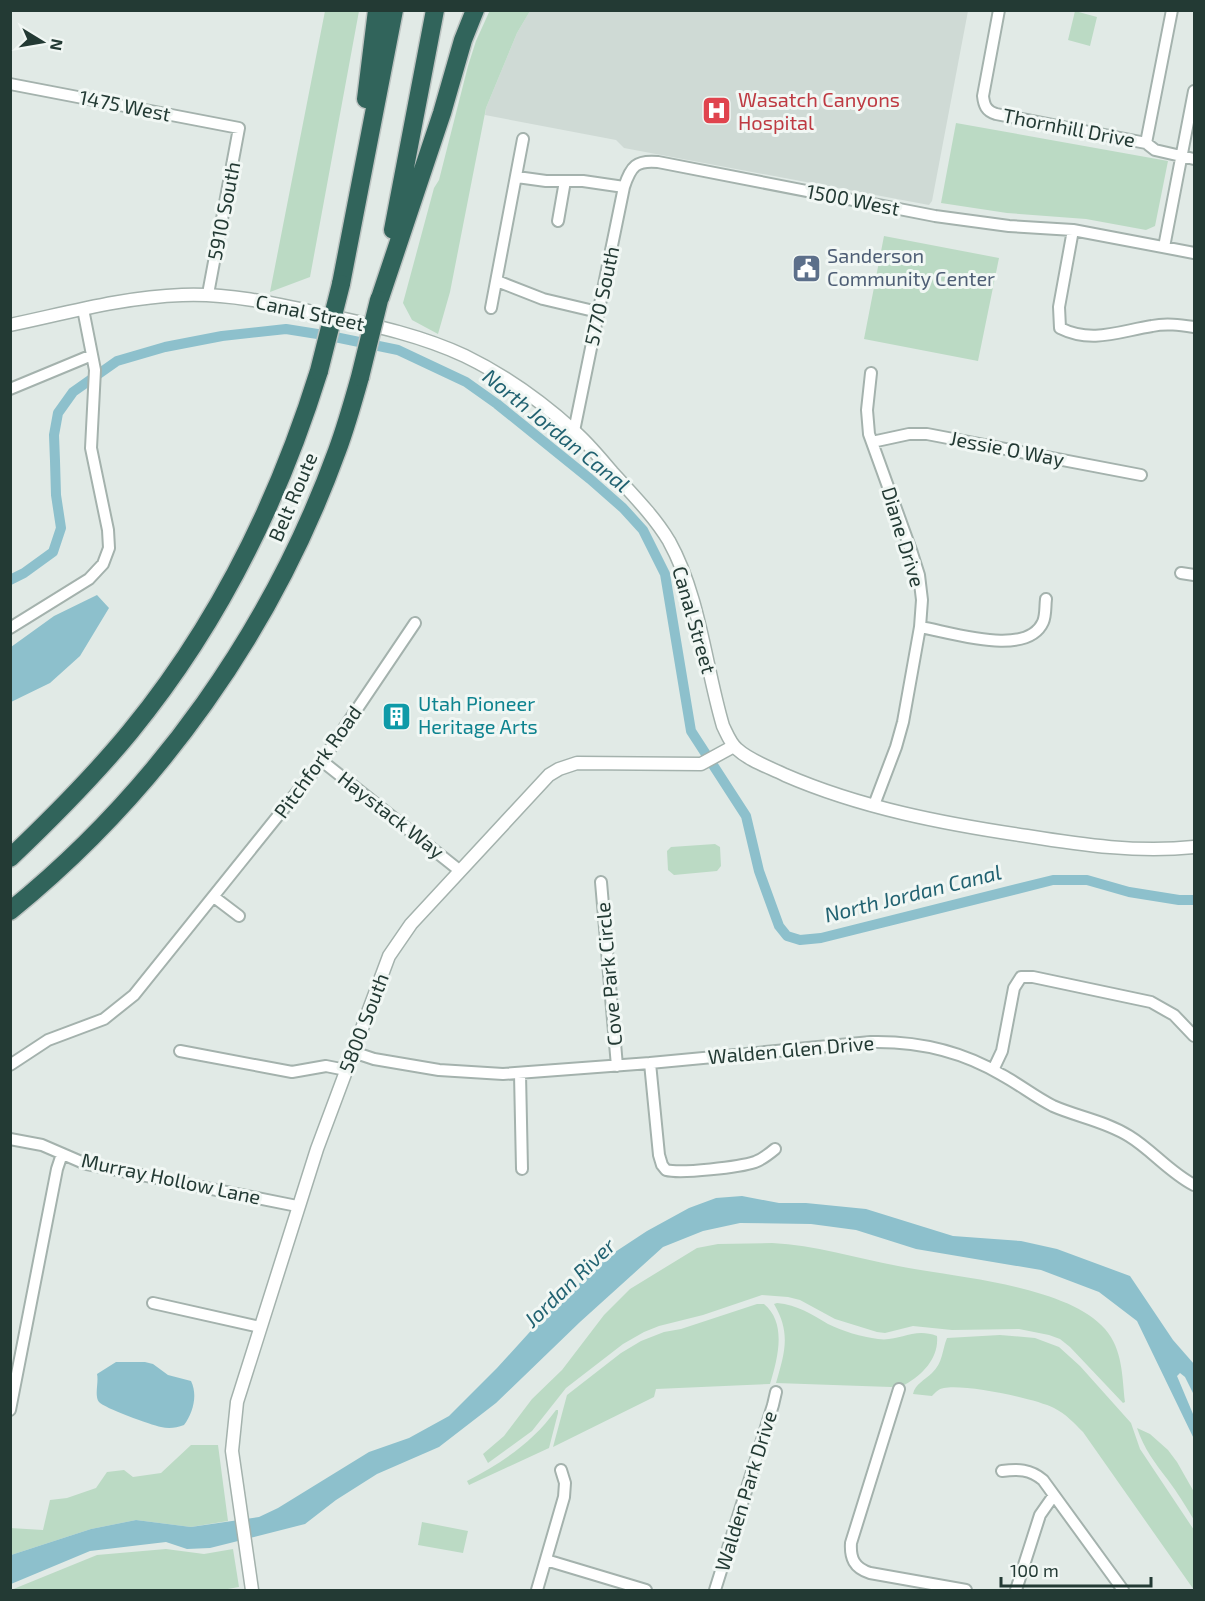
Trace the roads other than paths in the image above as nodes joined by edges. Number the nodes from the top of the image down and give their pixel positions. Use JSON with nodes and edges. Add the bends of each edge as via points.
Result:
{"nodes":[{"id":1,"x":377,"y":10,"type":"edge"},
{"id":2,"x":394,"y":10,"type":"edge"},
{"id":3,"x":435,"y":10,"type":"edge"},
{"id":4,"x":475,"y":10,"type":"edge"},
{"id":5,"x":999,"y":10,"type":"edge"},
{"id":6,"x":1172,"y":10,"type":"edge"},
{"id":7,"x":10,"y":84,"type":"edge"},
{"id":8,"x":1194,"y":91,"type":"edge"},
{"id":9,"x":239,"y":128,"type":"joint"},
{"id":10,"x":523,"y":139,"type":"dead end"},
{"id":11,"x":1146,"y":143,"type":"junction"},
{"id":12,"x":1182,"y":156,"type":"junction"},
{"id":13,"x":1194,"y":159,"type":"edge"},
{"id":14,"x":636,"y":164,"type":"joint"},
{"id":15,"x":517,"y":177,"type":"junction"},
{"id":16,"x":565,"y":180,"type":"junction"},
{"id":17,"x":624,"y":187,"type":"junction"},
{"id":18,"x":354,"y":214,"type":"junction"},
{"id":19,"x":558,"y":221,"type":"dead end"},
{"id":20,"x":1073,"y":230,"type":"junction"},
{"id":21,"x":1164,"y":247,"type":"junction"},
{"id":22,"x":1194,"y":253,"type":"edge"},
{"id":23,"x":497,"y":281,"type":"junction"},
{"id":24,"x":208,"y":294,"type":"junction"},
{"id":25,"x":380,"y":299,"type":"junction"},
{"id":26,"x":491,"y":308,"type":"dead end"},
{"id":27,"x":83,"y":309,"type":"junction"},
{"id":28,"x":598,"y":312,"type":"junction"},
{"id":29,"x":10,"y":326,"type":"edge"},
{"id":30,"x":1194,"y":327,"type":"edge"},
{"id":31,"x":92,"y":355,"type":"junction"},
{"id":32,"x":871,"y":374,"type":"dead end"},
{"id":33,"x":10,"y":389,"type":"edge"},
{"id":34,"x":574,"y":431,"type":"junction"},
{"id":35,"x":872,"y":442,"type":"junction"},
{"id":36,"x":1141,"y":475,"type":"dead end"},
{"id":37,"x":1181,"y":573,"type":"dead end"},
{"id":38,"x":1194,"y":575,"type":"edge"},
{"id":39,"x":1046,"y":599,"type":"dead end"},
{"id":40,"x":415,"y":623,"type":"dead end"},
{"id":41,"x":920,"y":627,"type":"junction"},
{"id":42,"x":10,"y":628,"type":"edge"},
{"id":43,"x":734,"y":746,"type":"junction"},
{"id":44,"x":322,"y":761,"type":"junction"},
{"id":45,"x":874,"y":806,"type":"junction"},
{"id":46,"x":1194,"y":847,"type":"edge"},
{"id":47,"x":10,"y":858,"type":"edge"},
{"id":48,"x":459,"y":870,"type":"junction"},
{"id":49,"x":601,"y":882,"type":"dead end"},
{"id":50,"x":214,"y":897,"type":"junction"},
{"id":51,"x":10,"y":911,"type":"edge"},
{"id":52,"x":239,"y":916,"type":"dead end"},
{"id":53,"x":1194,"y":1036,"type":"edge"},
{"id":54,"x":180,"y":1051,"type":"dead end"},
{"id":55,"x":353,"y":1052,"type":"junction"},
{"id":56,"x":650,"y":1063,"type":"junction"},
{"id":57,"x":10,"y":1065,"type":"edge"},
{"id":58,"x":617,"y":1066,"type":"junction"},
{"id":59,"x":346,"y":1070,"type":"junction"},
{"id":60,"x":993,"y":1070,"type":"junction"},
{"id":61,"x":520,"y":1074,"type":"junction"},
{"id":62,"x":10,"y":1139,"type":"edge"},
{"id":63,"x":775,"y":1149,"type":"dead end"},
{"id":64,"x":62,"y":1154,"type":"junction"},
{"id":65,"x":522,"y":1169,"type":"dead end"},
{"id":66,"x":1194,"y":1185,"type":"edge"},
{"id":67,"x":297,"y":1206,"type":"junction"},
{"id":68,"x":153,"y":1303,"type":"dead end"},
{"id":69,"x":260,"y":1327,"type":"junction"},
{"id":70,"x":899,"y":1389,"type":"dead end"},
{"id":71,"x":776,"y":1392,"type":"dead end"},
{"id":72,"x":10,"y":1410,"type":"edge"},
{"id":73,"x":561,"y":1470,"type":"dead end"},
{"id":74,"x":1002,"y":1471,"type":"dead end"},
{"id":75,"x":1054,"y":1495,"type":"junction"},
{"id":76,"x":546,"y":1560,"type":"junction"},
{"id":77,"x":252,"y":1590,"type":"edge"},
{"id":78,"x":537,"y":1590,"type":"edge"},
{"id":79,"x":646,"y":1590,"type":"edge"},
{"id":80,"x":715,"y":1590,"type":"edge"},
{"id":81,"x":966,"y":1590,"type":"edge"},
{"id":82,"x":1016,"y":1590,"type":"edge"},
{"id":83,"x":1123,"y":1590,"type":"edge"}],
"edges":[{"from":1,"to":18,"type":"highway"},
{"from":2,"to":18,"type":"highway","name":"Belt Route"},
{"from":3,"to":25,"type":"highway","name":"Belt Route"},
{"from":4,"to":25,"type":"highway"},
{"from":5,"to":11,"type":"street","name":"Thornhill Drive","via":[[983,96],[988,110]]},
{"from":6,"to":11,"type":"street","name":"Thornhill Drive"},
{"from":7,"to":9,"type":"street","name":"1475 West"},
{"from":8,"to":12,"type":"street"},
{"from":9,"to":24,"type":"street","name":"5910 South"},
{"from":10,"to":15,"type":"street"},
{"from":11,"to":12,"type":"street","name":"Thornhill Drive","via":[[1155,150]]},
{"from":12,"to":13,"type":"street","name":"Thornhill Drive"},
{"from":12,"to":21,"type":"street"},
{"from":14,"to":17,"type":"street","name":"5770 South"},
{"from":14,"to":20,"type":"street","name":"1500 West","via":[[658,162],[976,223]]},
{"from":15,"to":16,"type":"street"},
{"from":15,"to":23,"type":"street"},
{"from":16,"to":17,"type":"street"},
{"from":16,"to":19,"type":"street"},
{"from":17,"to":28,"type":"street","name":"5770 South"},
{"from":18,"to":47,"type":"highway","name":"Belt Route","bridge":true,"via":[[318,372],[296,440],[263,521],[230,584],[180,666],[131,731]]},
{"from":20,"to":21,"type":"street","name":"1500 West"},
{"from":20,"to":30,"type":"street","via":[[1059,307],[1060,328],[1096,336],[1161,325]]},
{"from":21,"to":22,"type":"street","name":"1500 West"},
{"from":23,"to":26,"type":"street"},
{"from":23,"to":28,"type":"street","via":[[543,299]]},
{"from":24,"to":27,"type":"street","name":"Canal Street","via":[[158,296]]},
{"from":24,"to":34,"type":"street","name":"Canal Street","via":[[302,309],[395,331],[442,347],[503,379]]},
{"from":25,"to":51,"type":"highway","name":"Belt Route","bridge":true,"via":[[338,450],[310,519],[247,641],[194,718],[136,789],[88,842]]},
{"from":27,"to":29,"type":"street","name":"Canal Street"},
{"from":27,"to":31,"type":"street"},
{"from":28,"to":34,"type":"street","name":"5770 South"},
{"from":31,"to":33,"type":"street"},
{"from":31,"to":42,"type":"street","via":[[95,370],[91,448],[108,530],[107,555],[88,579]]},
{"from":32,"to":35,"type":"street","name":"Diane Drive","via":[[867,410]]},
{"from":34,"to":43,"type":"street","name":"Canal Street","via":[[651,515],[673,549],[693,602],[720,718]]},
{"from":35,"to":36,"type":"street","name":"Jessie O Way","via":[[909,434],[927,435]]},
{"from":35,"to":41,"type":"street","name":"Diane Drive","via":[[916,564],[921,594]]},
{"from":37,"to":38,"type":"street"},
{"from":39,"to":41,"type":"street","via":[[1042,625],[1022,640],[1001,641]]},
{"from":40,"to":44,"type":"street","name":"Pitchfork Road"},
{"from":41,"to":45,"type":"street","name":"Diane Drive","via":[[900,735]]},
{"from":43,"to":45,"type":"street","via":[[809,785]]},
{"from":43,"to":48,"type":"street","name":"5800 South","via":[[701,764],[577,763],[559,769],[540,782]]},
{"from":44,"to":48,"type":"street","name":"Haystack Way"},
{"from":44,"to":50,"type":"street","name":"Pitchfork Road"},
{"from":45,"to":46,"type":"street","via":[[963,826],[1074,843],[1143,850]]},
{"from":48,"to":55,"type":"street","name":"5800 South","via":[[411,924],[389,956]]},
{"from":49,"to":58,"type":"street","name":"Cove Park Circle"},
{"from":50,"to":52,"type":"street"},
{"from":50,"to":57,"type":"street","name":"Pitchfork Road","via":[[125,1004],[94,1024],[48,1040]]},
{"from":53,"to":60,"type":"street","via":[[1167,1010],[1142,999],[1021,977],[1014,988],[1002,1051]]},
{"from":54,"to":59,"type":"street","via":[[292,1072],[326,1066]]},
{"from":55,"to":59,"type":"street","name":"5800 South"},
{"from":55,"to":61,"type":"street","name":"Walden Glen Drive","via":[[454,1072]]},
{"from":56,"to":58,"type":"street","name":"Walden Glen Drive"},
{"from":56,"to":60,"type":"street","name":"Walden Glen Drive","via":[[885,1042],[948,1051]]},
{"from":56,"to":63,"type":"street","via":[[659,1155],[666,1170],[680,1172],[753,1163]]},
{"from":58,"to":61,"type":"street","name":"Walden Glen Drive"},
{"from":59,"to":67,"type":"street","name":"5800 South"},
{"from":60,"to":66,"type":"street","name":"Walden Glen Drive","via":[[1052,1105],[1128,1135]]},
{"from":61,"to":65,"type":"street"},
{"from":62,"to":64,"type":"street","name":"Murray Hollow Lane","via":[[42,1145]]},
{"from":64,"to":67,"type":"street","name":"Murray Hollow Lane","via":[[86,1164]]},
{"from":64,"to":72,"type":"street"},
{"from":67,"to":69,"type":"street","name":"5800 South"},
{"from":68,"to":69,"type":"street"},
{"from":69,"to":77,"type":"street","name":"5800 South","via":[[237,1402],[232,1451]]},
{"from":70,"to":81,"type":"street","via":[[851,1543],[852,1560],[870,1573]]},
{"from":71,"to":80,"type":"street","name":"Walden Park Drive"},
{"from":73,"to":76,"type":"street","via":[[564,1497]]},
{"from":74,"to":75,"type":"street","via":[[1030,1471]]},
{"from":75,"to":82,"type":"street","via":[[1040,1515]]},
{"from":75,"to":83,"type":"street"},
{"from":76,"to":78,"type":"street"},
{"from":76,"to":79,"type":"street"}]}
